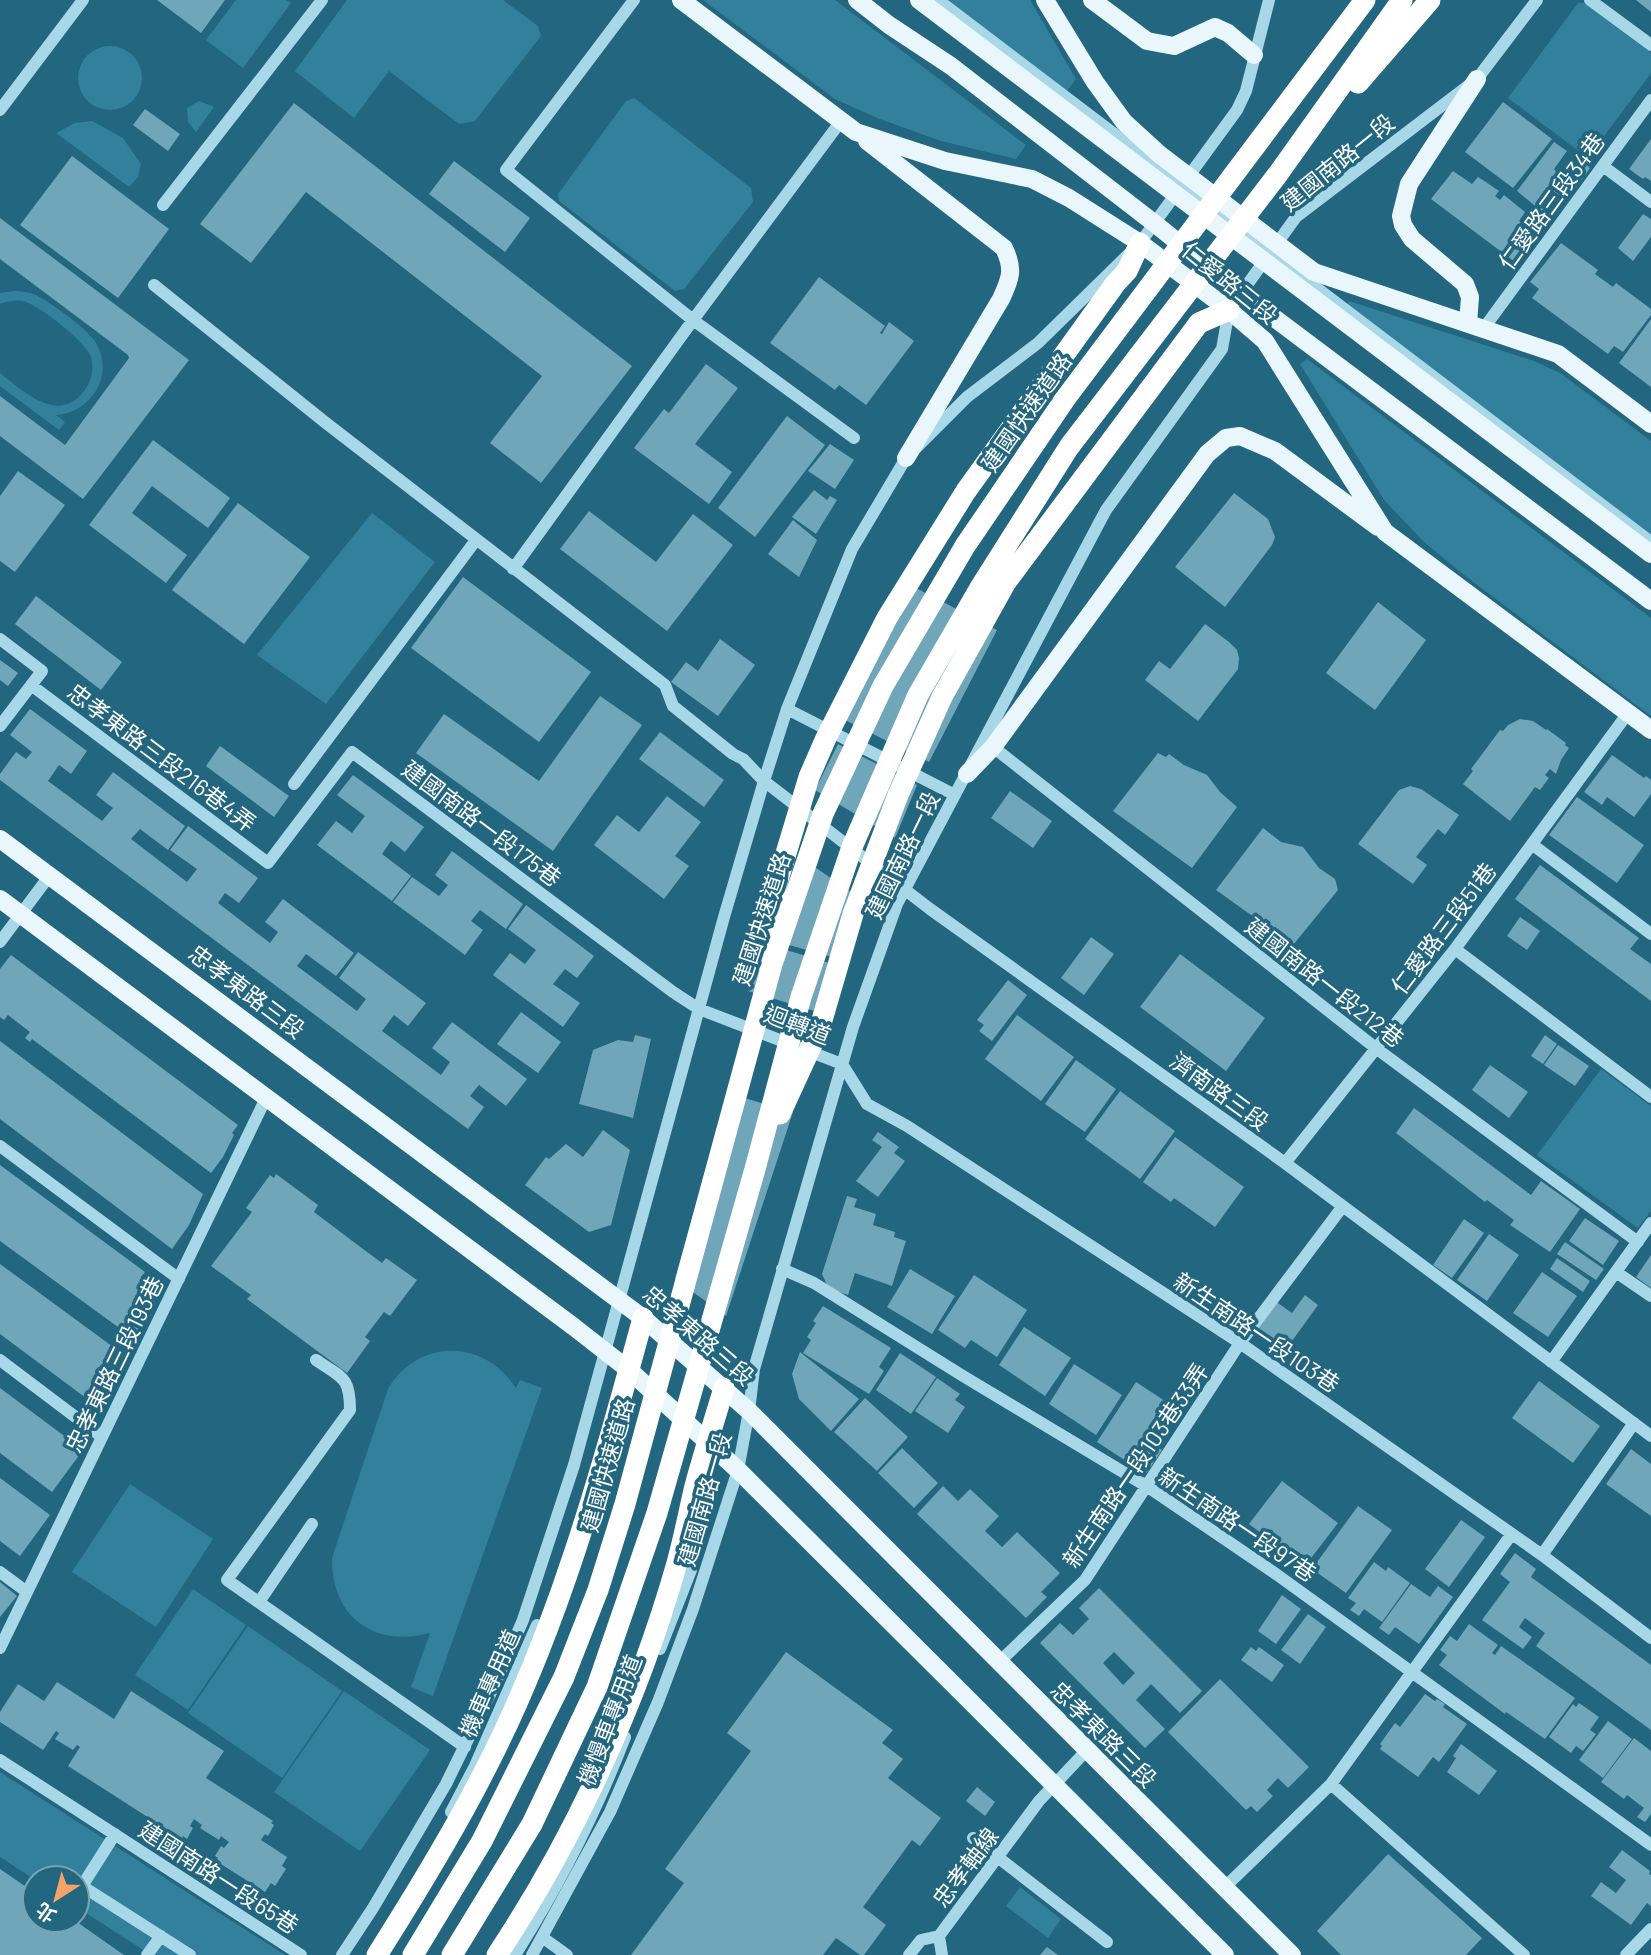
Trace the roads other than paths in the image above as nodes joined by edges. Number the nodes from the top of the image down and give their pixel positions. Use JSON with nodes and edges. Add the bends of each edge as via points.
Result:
{"nodes":[{"id":1,"x":82,"y":0,"type":"edge"},
{"id":2,"x":322,"y":0,"type":"edge"},
{"id":3,"x":634,"y":0,"type":"edge"},
{"id":4,"x":681,"y":0,"type":"edge"},
{"id":5,"x":858,"y":0,"type":"edge"},
{"id":6,"x":919,"y":0,"type":"edge"},
{"id":7,"x":938,"y":0,"type":"edge"},
{"id":8,"x":1045,"y":0,"type":"edge"},
{"id":9,"x":1092,"y":0,"type":"edge"},
{"id":10,"x":1269,"y":0,"type":"edge"},
{"id":11,"x":1402,"y":0,"type":"edge"},
{"id":12,"x":1430,"y":0,"type":"edge"},
{"id":13,"x":1537,"y":0,"type":"edge"},
{"id":14,"x":1590,"y":0,"type":"edge"},
{"id":15,"x":1361,"y":4,"type":"edge"},
{"id":16,"x":1651,"y":44,"type":"edge"},
{"id":17,"x":1254,"y":55,"type":"junction"},
{"id":18,"x":1477,"y":79,"type":"junction"},
{"id":19,"x":1651,"y":100,"type":"edge"},
{"id":20,"x":0,"y":110,"type":"edge"},
{"id":21,"x":841,"y":121,"type":"junction"},
{"id":22,"x":856,"y":132,"type":"junction"},
{"id":23,"x":1603,"y":166,"type":"junction"},
{"id":24,"x":1278,"y":174,"type":"junction"},
{"id":25,"x":1183,"y":186,"type":"junction"},
{"id":26,"x":1651,"y":202,"type":"edge"},
{"id":27,"x":163,"y":205,"type":"dead end"},
{"id":28,"x":1154,"y":223,"type":"junction"},
{"id":29,"x":1140,"y":243,"type":"junction"},
{"id":30,"x":1270,"y":253,"type":"junction"},
{"id":31,"x":154,"y":285,"type":"dead end"},
{"id":32,"x":1235,"y":302,"type":"junction"},
{"id":33,"x":693,"y":320,"type":"junction"},
{"id":34,"x":1476,"y":325,"type":"junction"},
{"id":35,"x":1651,"y":424,"type":"edge"},
{"id":36,"x":854,"y":438,"type":"dead end"},
{"id":37,"x":906,"y":458,"type":"junction"},
{"id":38,"x":1385,"y":533,"type":"junction"},
{"id":39,"x":476,"y":541,"type":"junction"},
{"id":40,"x":1651,"y":542,"type":"edge"},
{"id":41,"x":1651,"y":554,"type":"edge"},
{"id":42,"x":513,"y":569,"type":"junction"},
{"id":43,"x":1651,"y":600,"type":"edge"},
{"id":44,"x":0,"y":639,"type":"edge"},
{"id":45,"x":31,"y":685,"type":"junction"},
{"id":46,"x":788,"y":709,"type":"junction"},
{"id":47,"x":1628,"y":713,"type":"junction"},
{"id":48,"x":0,"y":726,"type":"edge"},
{"id":49,"x":1651,"y":730,"type":"edge"},
{"id":50,"x":993,"y":747,"type":"junction"},
{"id":51,"x":967,"y":774,"type":"junction"},
{"id":52,"x":764,"y":781,"type":"junction"},
{"id":53,"x":294,"y":784,"type":"dead end"},
{"id":54,"x":955,"y":795,"type":"junction"},
{"id":55,"x":0,"y":839,"type":"edge"},
{"id":56,"x":1533,"y":845,"type":"junction"},
{"id":57,"x":268,"y":863,"type":"joint"},
{"id":58,"x":50,"y":875,"type":"junction"},
{"id":59,"x":904,"y":889,"type":"junction"},
{"id":60,"x":0,"y":899,"type":"edge"},
{"id":61,"x":20,"y":914,"type":"junction"},
{"id":62,"x":1651,"y":934,"type":"edge"},
{"id":63,"x":0,"y":942,"type":"edge"},
{"id":64,"x":1455,"y":949,"type":"junction"},
{"id":65,"x":699,"y":1009,"type":"junction"},
{"id":66,"x":755,"y":1028,"type":"junction"},
{"id":67,"x":1377,"y":1049,"type":"junction"},
{"id":68,"x":842,"y":1064,"type":"junction"},
{"id":69,"x":1651,"y":1097,"type":"edge"},
{"id":70,"x":266,"y":1098,"type":"junction"},
{"id":71,"x":0,"y":1146,"type":"edge"},
{"id":72,"x":1285,"y":1163,"type":"junction"},
{"id":73,"x":755,"y":1169,"type":"junction"},
{"id":74,"x":1343,"y":1206,"type":"junction"},
{"id":75,"x":1651,"y":1223,"type":"edge"},
{"id":76,"x":1638,"y":1242,"type":"junction"},
{"id":77,"x":782,"y":1269,"type":"junction"},
{"id":78,"x":1616,"y":1272,"type":"junction"},
{"id":79,"x":179,"y":1279,"type":"junction"},
{"id":80,"x":1651,"y":1296,"type":"edge"},
{"id":81,"x":621,"y":1299,"type":"junction"},
{"id":82,"x":643,"y":1318,"type":"junction"},
{"id":83,"x":1240,"y":1343,"type":"junction"},
{"id":84,"x":606,"y":1351,"type":"junction"},
{"id":85,"x":0,"y":1360,"type":"edge"},
{"id":86,"x":316,"y":1360,"type":"dead end"},
{"id":87,"x":1552,"y":1362,"type":"junction"},
{"id":88,"x":629,"y":1370,"type":"junction"},
{"id":89,"x":724,"y":1388,"type":"junction"},
{"id":90,"x":749,"y":1411,"type":"junction"},
{"id":91,"x":617,"y":1412,"type":"junction"},
{"id":92,"x":1634,"y":1423,"type":"junction"},
{"id":93,"x":1651,"y":1436,"type":"edge"},
{"id":94,"x":102,"y":1437,"type":"junction"},
{"id":95,"x":708,"y":1441,"type":"junction"},
{"id":96,"x":738,"y":1469,"type":"junction"},
{"id":97,"x":696,"y":1485,"type":"junction"},
{"id":98,"x":1148,"y":1487,"type":"junction"},
{"id":99,"x":312,"y":1524,"type":"dead end"},
{"id":100,"x":1511,"y":1535,"type":"junction"},
{"id":101,"x":1542,"y":1555,"type":"junction"},
{"id":102,"x":0,"y":1572,"type":"edge"},
{"id":103,"x":27,"y":1592,"type":"junction"},
{"id":104,"x":259,"y":1602,"type":"junction"},
{"id":105,"x":1651,"y":1638,"type":"edge"},
{"id":106,"x":0,"y":1648,"type":"edge"},
{"id":107,"x":998,"y":1663,"type":"junction"},
{"id":108,"x":1412,"y":1671,"type":"junction"},
{"id":109,"x":465,"y":1747,"type":"junction"},
{"id":110,"x":1086,"y":1751,"type":"junction"},
{"id":111,"x":0,"y":1760,"type":"edge"},
{"id":112,"x":1055,"y":1784,"type":"junction"},
{"id":113,"x":1331,"y":1784,"type":"junction"},
{"id":114,"x":115,"y":1834,"type":"junction"},
{"id":115,"x":973,"y":1838,"type":"dead end"},
{"id":116,"x":1651,"y":1845,"type":"edge"},
{"id":117,"x":998,"y":1856,"type":"junction"},
{"id":118,"x":1225,"y":1887,"type":"junction"},
{"id":119,"x":1651,"y":1929,"type":"edge"},
{"id":120,"x":161,"y":1936,"type":"junction"},
{"id":121,"x":939,"y":1936,"type":"junction"},
{"id":122,"x":542,"y":1937,"type":"junction"},
{"id":123,"x":1107,"y":1942,"type":"dead end"},
{"id":124,"x":147,"y":1955,"type":"edge"},
{"id":125,"x":190,"y":1955,"type":"edge"},
{"id":126,"x":301,"y":1955,"type":"edge"},
{"id":127,"x":342,"y":1955,"type":"edge"},
{"id":128,"x":368,"y":1955,"type":"edge"},
{"id":129,"x":377,"y":1955,"type":"edge"},
{"id":130,"x":414,"y":1955,"type":"edge"},
{"id":131,"x":452,"y":1955,"type":"edge"},
{"id":132,"x":497,"y":1955,"type":"edge"},
{"id":133,"x":515,"y":1955,"type":"edge"},
{"id":134,"x":532,"y":1955,"type":"edge"},
{"id":135,"x":566,"y":1955,"type":"edge"},
{"id":136,"x":909,"y":1955,"type":"edge"},
{"id":137,"x":942,"y":1955,"type":"edge"},
{"id":138,"x":1224,"y":1955,"type":"edge"},
{"id":139,"x":1292,"y":1955,"type":"edge"},
{"id":140,"x":1524,"y":1955,"type":"edge"},
{"id":141,"x":1626,"y":1955,"type":"edge"}],
"edges":[{"from":1,"to":20,"type":"street"},
{"from":2,"to":27,"type":"street"},
{"from":3,"to":33,"type":"street","via":[[506,170]]},
{"from":4,"to":21,"type":"main road","name":"仁愛路三段"},
{"from":5,"to":28,"type":"main road","name":"仁愛路三段"},
{"from":6,"to":25,"type":"main road","name":"仁愛路三段"},
{"from":7,"to":25,"type":"street"},
{"from":8,"to":25,"type":"main road","name":"仁愛路三段","via":[[1124,122]]},
{"from":9,"to":17,"type":"main road","via":[[1147,41],[1174,46],[1215,27]]},
{"from":10,"to":17,"type":"street"},
{"from":11,"to":24,"type":"highway"},
{"from":12,"to":24,"type":"highway"},
{"from":13,"to":18,"type":"street","name":"建國南路一段"},
{"from":14,"to":16,"type":"street"},
{"from":15,"to":66,"type":"highway","name":"建國快速道路","via":[[1065,399],[965,546],[883,686],[823,814]]},
{"from":17,"to":25,"type":"street","via":[[1237,110]]},
{"from":18,"to":30,"type":"street","name":"建國南路一段","via":[[1296,216]]},
{"from":18,"to":34,"type":"main road","via":[[1409,184],[1401,216],[1412,239],[1465,284]]},
{"from":19,"to":23,"type":"street","name":"仁愛路三段34巷"},
{"from":21,"to":22,"type":"main road","name":"仁愛路三段"},
{"from":21,"to":33,"type":"street"},
{"from":22,"to":29,"type":"main road","name":"仁愛路三段","via":[[945,161],[1032,179]]},
{"from":22,"to":37,"type":"main road","via":[[1004,248],[1011,264],[1001,299]]},
{"from":23,"to":26,"type":"street"},
{"from":23,"to":34,"type":"street","name":"仁愛路三段34巷"},
{"from":24,"to":73,"type":"highway","via":[[1069,447],[918,695],[852,847],[801,997]]},
{"from":25,"to":28,"type":"street"},
{"from":25,"to":30,"type":"main road","name":"仁愛路三段"},
{"from":28,"to":29,"type":"street"},
{"from":28,"to":32,"type":"main road","name":"仁愛路三段"},
{"from":29,"to":32,"type":"main road","name":"仁愛路三段"},
{"from":29,"to":37,"type":"street","via":[[1038,343],[967,397]]},
{"from":29,"to":66,"type":"highway","via":[[1126,271],[966,491],[887,618],[826,738],[809,777],[771,903]]},
{"from":30,"to":32,"type":"street","name":"建國南路一段"},
{"from":30,"to":34,"type":"main road","name":"仁愛路三段"},
{"from":30,"to":40,"type":"street"},
{"from":30,"to":41,"type":"main road","name":"仁愛路三段"},
{"from":31,"to":39,"type":"street","name":"濟南路三段"},
{"from":32,"to":38,"type":"main road","name":"仁愛路三段","via":[[1265,341]]},
{"from":32,"to":43,"type":"main road","name":"仁愛路三段"},
{"from":32,"to":51,"type":"street","name":"建國南路一段","via":[[1222,349],[1106,510]]},
{"from":32,"to":73,"type":"highway","via":[[1199,323],[1006,582],[942,697],[898,795],[858,902],[820,1027]]},
{"from":33,"to":36,"type":"street"},
{"from":33,"to":42,"type":"street"},
{"from":34,"to":35,"type":"main road","name":"仁愛路三段","via":[[1558,354]]},
{"from":37,"to":46,"type":"street","via":[[852,549]]},
{"from":38,"to":47,"type":"main road","name":"仁愛路三段"},
{"from":38,"to":50,"type":"main road","via":[[1275,451],[1240,436],[1226,438],[1207,454]]},
{"from":39,"to":42,"type":"street","name":"濟南路三段"},
{"from":39,"to":53,"type":"street"},
{"from":42,"to":52,"type":"street","name":"濟南路三段","via":[[665,685],[673,706],[743,759]]},
{"from":44,"to":45,"type":"street","via":[[42,671]]},
{"from":45,"to":48,"type":"street"},
{"from":45,"to":57,"type":"street","name":"忠孝東路三段216巷4弄"},
{"from":46,"to":52,"type":"street"},
{"from":46,"to":54,"type":"street"},
{"from":47,"to":49,"type":"main road","name":"仁愛路三段"},
{"from":47,"to":56,"type":"street","name":"仁愛路三段51巷"},
{"from":50,"to":51,"type":"main road"},
{"from":50,"to":67,"type":"street","name":"建國南路一段212巷"},
{"from":51,"to":54,"type":"street","name":"建國南路一段"},
{"from":52,"to":59,"type":"street","name":"濟南路三段"},
{"from":52,"to":65,"type":"street"},
{"from":54,"to":59,"type":"street","name":"建國南路一段"},
{"from":55,"to":58,"type":"main road","name":"忠孝東路三段"},
{"from":56,"to":62,"type":"street"},
{"from":56,"to":64,"type":"street","name":"仁愛路三段51巷"},
{"from":57,"to":65,"type":"street","name":"建國南路一段175巷","via":[[352,752]]},
{"from":58,"to":61,"type":"street"},
{"from":58,"to":81,"type":"main road","name":"忠孝東路三段"},
{"from":59,"to":68,"type":"street","name":"建國南路一段"},
{"from":59,"to":72,"type":"street","name":"濟南路三段"},
{"from":60,"to":61,"type":"main road"},
{"from":61,"to":63,"type":"street"},
{"from":61,"to":70,"type":"main road"},
{"from":64,"to":67,"type":"street","name":"仁愛路三段51巷"},
{"from":64,"to":69,"type":"street"},
{"from":65,"to":68,"type":"street","name":"迴轉道"},
{"from":65,"to":81,"type":"street"},
{"from":66,"to":130,"type":"highway","name":"建國快速道路","via":[[598,1590],[564,1677],[482,1841]]},
{"from":67,"to":72,"type":"street","name":"仁愛路三段51巷"},
{"from":67,"to":76,"type":"street","name":"建國南路一段212巷"},
{"from":68,"to":77,"type":"street","name":"建國南路一段"},
{"from":68,"to":83,"type":"street","name":"新生南路一段103巷","via":[[867,1104]]},
{"from":70,"to":79,"type":"street","name":"忠孝東路三段193巷"},
{"from":70,"to":84,"type":"main road"},
{"from":71,"to":79,"type":"street"},
{"from":72,"to":74,"type":"street","name":"濟南路三段"},
{"from":73,"to":131,"type":"highway","via":[[657,1513],[597,1688],[532,1824]]},
{"from":74,"to":83,"type":"street","name":"新生南路一段103巷33弄"},
{"from":74,"to":87,"type":"street","name":"濟南路三段"},
{"from":75,"to":76,"type":"street"},
{"from":76,"to":78,"type":"street"},
{"from":77,"to":90,"type":"street","name":"建國南路一段","via":[[754,1369]]},
{"from":77,"to":98,"type":"street","name":"新生南路一段97巷","via":[[814,1283]]},
{"from":78,"to":80,"type":"street"},
{"from":78,"to":87,"type":"street"},
{"from":79,"to":94,"type":"street","name":"忠孝東路三段193巷"},
{"from":81,"to":82,"type":"main road","name":"忠孝東路三段"},
{"from":81,"to":84,"type":"street"},
{"from":82,"to":88,"type":"highway"},
{"from":82,"to":89,"type":"main road","name":"忠孝東路三段"},
{"from":83,"to":98,"type":"street","name":"新生南路一段103巷33弄"},
{"from":83,"to":100,"type":"street","name":"新生南路一段103巷"},
{"from":84,"to":88,"type":"main road"},
{"from":84,"to":109,"type":"street","via":[[523,1620]]},
{"from":85,"to":94,"type":"street"},
{"from":86,"to":104,"type":"street","via":[[347,1381],[350,1410],[227,1580]]},
{"from":87,"to":92,"type":"street","name":"濟南路三段"},
{"from":88,"to":91,"type":"highway"},
{"from":88,"to":95,"type":"main road"},
{"from":89,"to":90,"type":"main road","name":"忠孝東路三段"},
{"from":89,"to":95,"type":"highway"},
{"from":90,"to":96,"type":"street","name":"建國南路一段"},
{"from":90,"to":107,"type":"main road","name":"忠孝東路三段"},
{"from":91,"to":128,"type":"street","name":"機車專用道","via":[[599,1446],[532,1639],[475,1766],[413,1885]]},
{"from":91,"to":129,"type":"highway","via":[[566,1579],[523,1687],[485,1771]]},
{"from":92,"to":93,"type":"street","name":"濟南路三段"},
{"from":92,"to":101,"type":"street"},
{"from":94,"to":103,"type":"street","name":"忠孝東路三段193巷"},
{"from":95,"to":96,"type":"main road"},
{"from":95,"to":97,"type":"highway"},
{"from":96,"to":112,"type":"main road"},
{"from":96,"to":122,"type":"street","name":"建國南路一段","via":[[658,1702],[610,1812]]},
{"from":97,"to":132,"type":"highway","via":[[653,1637],[605,1756],[527,1910]]},
{"from":97,"to":133,"type":"street","name":"機慢車專用道","via":[[691,1570],[599,1805]]},
{"from":98,"to":107,"type":"street","name":"新生南路一段103巷33弄","via":[[1085,1580]]},
{"from":98,"to":108,"type":"street","name":"新生南路一段97巷"},
{"from":99,"to":104,"type":"street"},
{"from":100,"to":101,"type":"street","name":"新生南路一段103巷"},
{"from":100,"to":108,"type":"street"},
{"from":101,"to":105,"type":"street","name":"新生南路一段103巷"},
{"from":102,"to":103,"type":"street"},
{"from":103,"to":106,"type":"street","name":"忠孝東路三段193巷"},
{"from":104,"to":109,"type":"street"},
{"from":107,"to":110,"type":"main road","name":"忠孝東路三段"},
{"from":108,"to":113,"type":"street"},
{"from":108,"to":116,"type":"street","name":"新生南路一段97巷"},
{"from":109,"to":127,"type":"street","via":[[421,1829]]},
{"from":110,"to":112,"type":"street","name":"忠孝軸線"},
{"from":110,"to":118,"type":"main road","name":"忠孝東路三段"},
{"from":111,"to":114,"type":"street","name":"建國南路一段65巷"},
{"from":112,"to":117,"type":"street","name":"忠孝軸線"},
{"from":112,"to":138,"type":"main road"},
{"from":113,"to":118,"type":"street"},
{"from":113,"to":140,"type":"street"},
{"from":114,"to":120,"type":"street","name":"建國南路一段65巷","via":[[82,1886]]},
{"from":114,"to":126,"type":"street","name":"建國南路一段65巷"},
{"from":115,"to":117,"type":"street"},
{"from":117,"to":121,"type":"street","name":"忠孝軸線"},
{"from":117,"to":123,"type":"street"},
{"from":118,"to":139,"type":"main road","name":"忠孝東路三段"},
{"from":119,"to":141,"type":"street"},
{"from":120,"to":124,"type":"street"},
{"from":120,"to":125,"type":"street","name":"建國南路一段65巷"},
{"from":121,"to":136,"type":"street","name":"忠孝軸線","via":[[921,1940]]},
{"from":121,"to":137,"type":"street","name":"忠孝軸線"},
{"from":122,"to":134,"type":"street","name":"建國南路一段"},
{"from":122,"to":135,"type":"street"}]}
